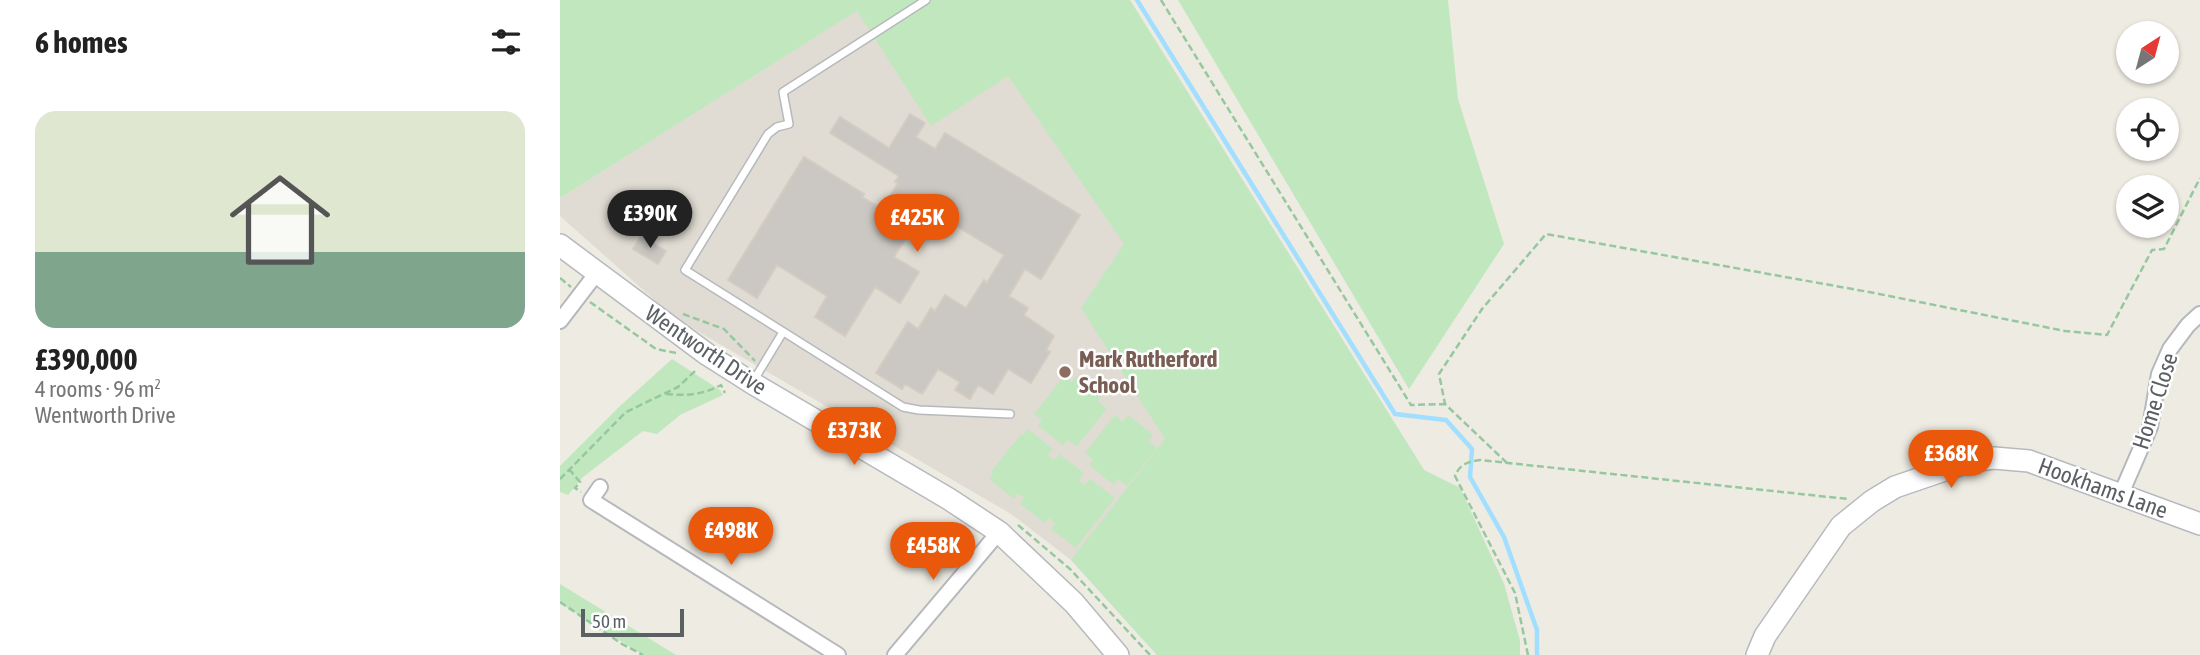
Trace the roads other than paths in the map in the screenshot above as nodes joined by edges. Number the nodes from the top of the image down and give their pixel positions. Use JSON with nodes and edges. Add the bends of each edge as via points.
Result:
{"nodes":[{"id":1,"x":926,"y":0,"type":"edge"},
{"id":2,"x":560,"y":245,"type":"edge"},
{"id":3,"x":596,"y":274,"type":"junction"},
{"id":4,"x":2200,"y":314,"type":"edge"},
{"id":5,"x":560,"y":321,"type":"edge"},
{"id":6,"x":783,"y":332,"type":"junction"},
{"id":7,"x":757,"y":375,"type":"junction"},
{"id":8,"x":1010,"y":414,"type":"dead end"},
{"id":9,"x":600,"y":487,"type":"dead end"},
{"id":10,"x":2121,"y":494,"type":"junction"},
{"id":11,"x":2200,"y":524,"type":"edge"},
{"id":12,"x":999,"y":532,"type":"junction"},
{"id":13,"x":838,"y":655,"type":"edge"},
{"id":14,"x":894,"y":655,"type":"edge"},
{"id":15,"x":1118,"y":655,"type":"edge"},
{"id":16,"x":1757,"y":655,"type":"edge"}],
"edges":[{"from":1,"to":6,"type":"lane","via":[[783,92],[789,124],[768,134],[685,270]]},
{"from":2,"to":3,"type":"street","name":"Wentworth Drive"},
{"from":3,"to":5,"type":"street"},
{"from":3,"to":7,"type":"street","name":"Wentworth Drive","via":[[708,355]]},
{"from":4,"to":10,"type":"street","name":"Home Close","via":[[2170,349],[2159,374],[2150,428]]},
{"from":6,"to":7,"type":"lane"},
{"from":6,"to":8,"type":"lane","via":[[903,407]]},
{"from":7,"to":12,"type":"street","name":"Wentworth Drive"},
{"from":9,"to":13,"type":"street","via":[[591,500]]},
{"from":10,"to":11,"type":"street","name":"Hookhams Lane"},
{"from":10,"to":16,"type":"street","name":"Hookhams Lane","via":[[2029,461],[1994,458],[1971,461],[1895,487],[1841,526],[1765,636]]},
{"from":12,"to":14,"type":"street"},
{"from":12,"to":15,"type":"street","name":"Wentworth Drive","via":[[1074,603]]}]}
